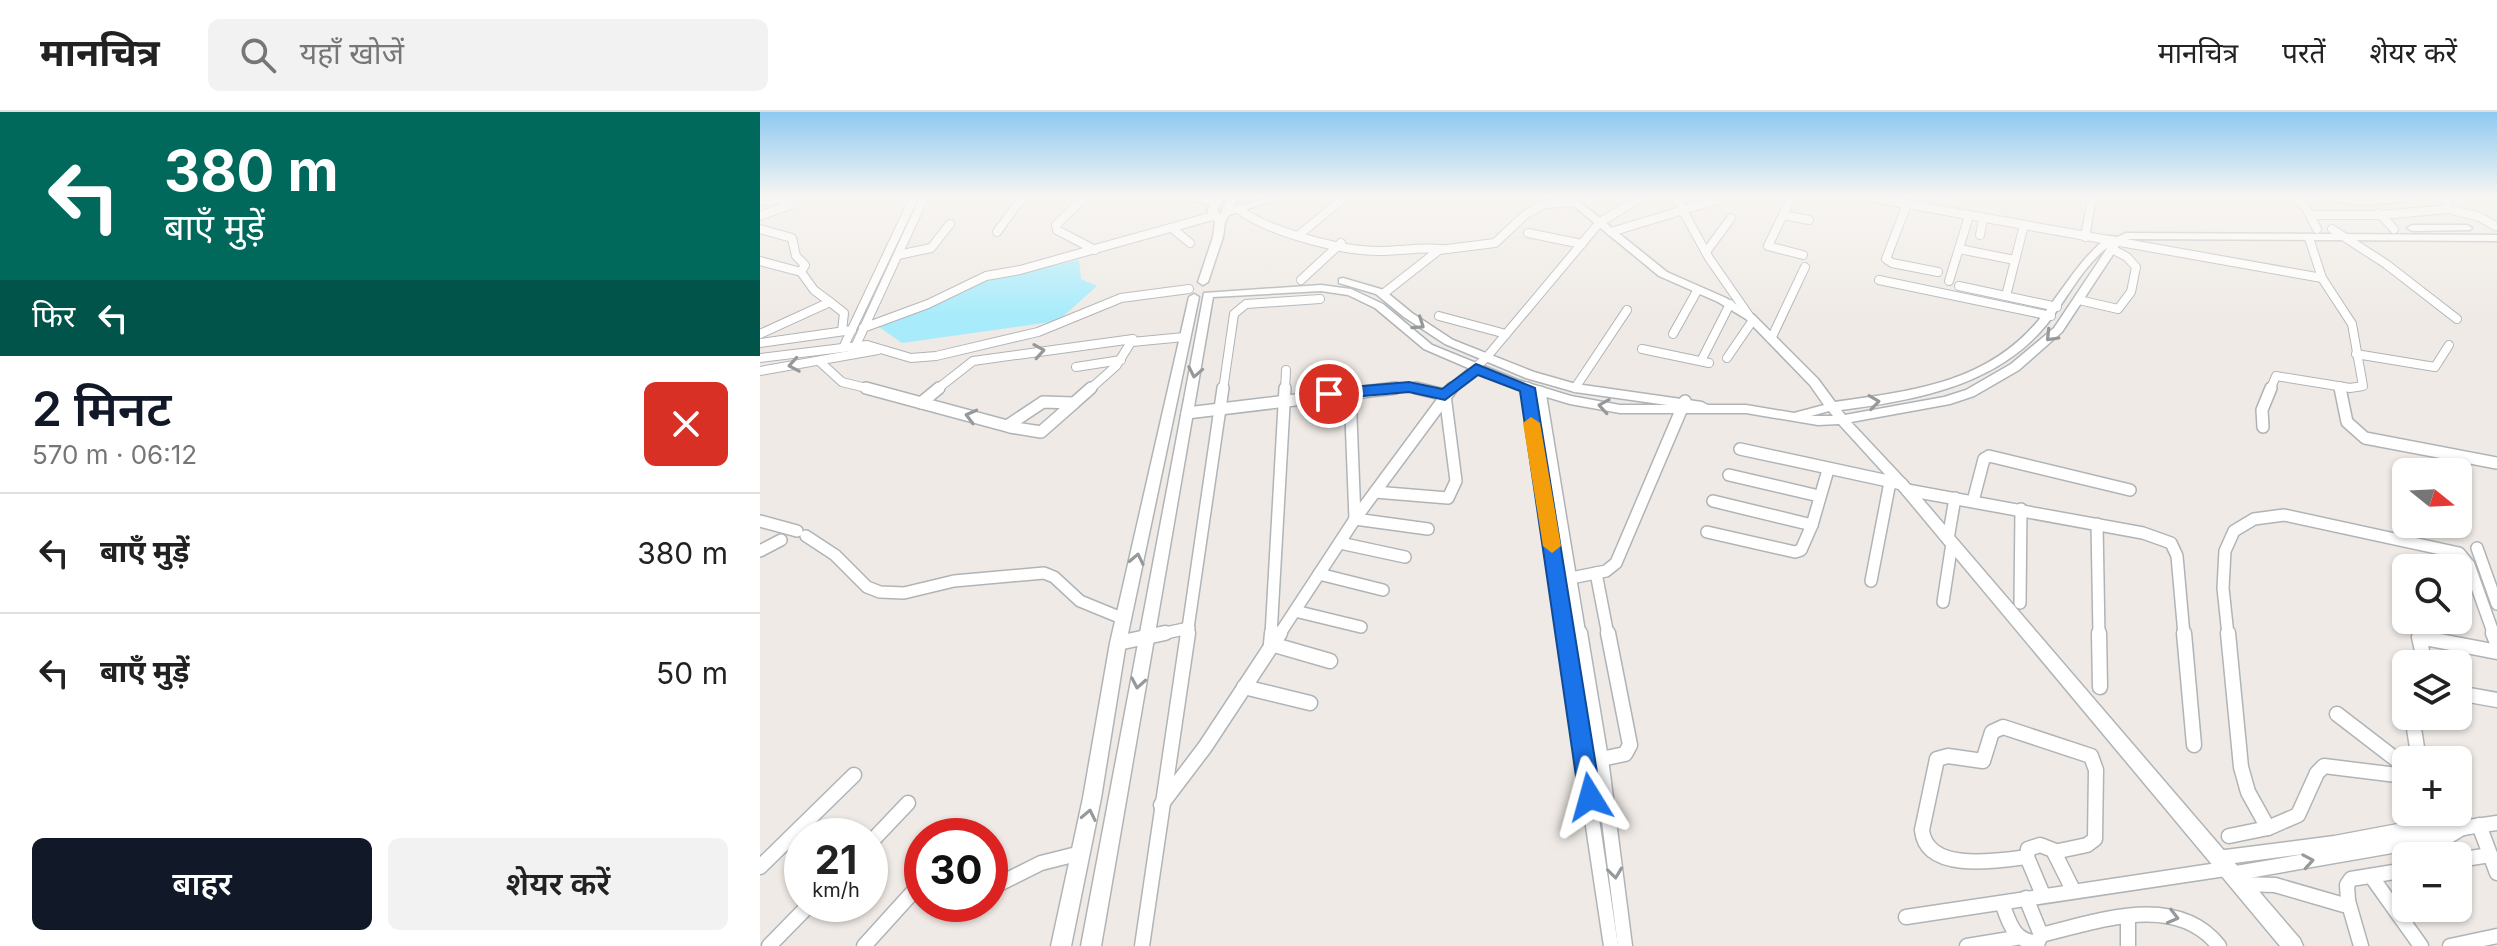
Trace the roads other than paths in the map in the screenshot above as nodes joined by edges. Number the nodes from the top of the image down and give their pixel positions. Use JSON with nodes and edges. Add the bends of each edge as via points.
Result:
{"nodes":[{"id":1,"x":788,"y":237,"type":"edge"},
{"id":2,"x":896,"y":237,"type":"edge"},
{"id":3,"x":906,"y":237,"type":"edge"},
{"id":4,"x":940,"y":237,"type":"edge"},
{"id":5,"x":1070,"y":237,"type":"edge"},
{"id":6,"x":1141,"y":237,"type":"edge"},
{"id":7,"x":1183,"y":237,"type":"edge"},
{"id":8,"x":1215,"y":237,"type":"edge"},
{"id":9,"x":1313,"y":237,"type":"edge"},
{"id":10,"x":1499,"y":237,"type":"edge"},
{"id":11,"x":1547,"y":237,"type":"edge"},
{"id":12,"x":1588,"y":237,"type":"edge"},
{"id":13,"x":1617,"y":237,"type":"edge"},
{"id":14,"x":1697,"y":237,"type":"edge"},
{"id":15,"x":1717,"y":237,"type":"edge"},
{"id":16,"x":1772,"y":237,"type":"edge"},
{"id":17,"x":1896,"y":237,"type":"edge"},
{"id":18,"x":1963,"y":237,"type":"edge"},
{"id":19,"x":2021,"y":237,"type":"edge"},
{"id":20,"x":2085,"y":237,"type":"edge"},
{"id":21,"x":2124,"y":237,"type":"edge"},
{"id":22,"x":2314,"y":237,"type":"edge"},
{"id":23,"x":2339,"y":237,"type":"edge"},
{"id":24,"x":2346,"y":238,"type":"junction"},
{"id":25,"x":2497,"y":238,"type":"edge"},
{"id":26,"x":1190,"y":243,"type":"dead end"},
{"id":27,"x":1341,"y":243,"type":"junction"},
{"id":28,"x":1582,"y":244,"type":"junction"},
{"id":29,"x":2112,"y":244,"type":"junction"},
{"id":30,"x":1443,"y":249,"type":"junction"},
{"id":31,"x":1959,"y":249,"type":"junction"},
{"id":32,"x":1095,"y":250,"type":"junction"},
{"id":33,"x":1706,"y":252,"type":"junction"},
{"id":34,"x":898,"y":255,"type":"junction"},
{"id":35,"x":1803,"y":255,"type":"dead end"},
{"id":36,"x":2015,"y":260,"type":"junction"},
{"id":37,"x":760,"y":261,"type":"edge"},
{"id":38,"x":1805,"y":267,"type":"dead end"},
{"id":39,"x":801,"y":272,"type":"junction"},
{"id":40,"x":1938,"y":272,"type":"dead end"},
{"id":41,"x":2322,"y":278,"type":"junction"},
{"id":42,"x":1301,"y":280,"type":"junction"},
{"id":43,"x":1879,"y":280,"type":"dead end"},
{"id":44,"x":1949,"y":281,"type":"dead end"},
{"id":45,"x":1959,"y":286,"type":"dead end"},
{"id":46,"x":1201,"y":291,"type":"junction"},
{"id":47,"x":1697,"y":291,"type":"junction"},
{"id":48,"x":1383,"y":294,"type":"junction"},
{"id":49,"x":2006,"y":296,"type":"junction"},
{"id":50,"x":1320,"y":299,"type":"dead end"},
{"id":51,"x":2079,"y":300,"type":"junction"},
{"id":52,"x":830,"y":302,"type":"junction"},
{"id":53,"x":1730,"y":304,"type":"junction"},
{"id":54,"x":1627,"y":310,"type":"dead end"},
{"id":55,"x":2054,"y":311,"type":"junction"},
{"id":56,"x":1439,"y":316,"type":"dead end"},
{"id":57,"x":1751,"y":319,"type":"junction"},
{"id":58,"x":2457,"y":319,"type":"dead end"},
{"id":59,"x":852,"y":330,"type":"junction"},
{"id":60,"x":760,"y":334,"type":"edge"},
{"id":61,"x":1506,"y":334,"type":"junction"},
{"id":62,"x":1673,"y":334,"type":"dead end"},
{"id":63,"x":1771,"y":339,"type":"junction"},
{"id":64,"x":1182,"y":341,"type":"junction"},
{"id":65,"x":760,"y":343,"type":"edge"},
{"id":66,"x":856,"y":345,"type":"junction"},
{"id":67,"x":2449,"y":345,"type":"dead end"},
{"id":68,"x":844,"y":346,"type":"junction"},
{"id":69,"x":1131,"y":346,"type":"junction"},
{"id":70,"x":1642,"y":349,"type":"dead end"},
{"id":71,"x":883,"y":350,"type":"junction"},
{"id":72,"x":2356,"y":354,"type":"junction"},
{"id":73,"x":760,"y":358,"type":"edge"},
{"id":74,"x":1486,"y":358,"type":"junction"},
{"id":75,"x":1727,"y":358,"type":"dead end"},
{"id":76,"x":1121,"y":360,"type":"junction"},
{"id":77,"x":819,"y":361,"type":"junction"},
{"id":78,"x":1076,"y":367,"type":"dead end"},
{"id":79,"x":1476,"y":369,"type":"junction"},
{"id":80,"x":1286,"y":370,"type":"dead end"},
{"id":81,"x":760,"y":371,"type":"edge"},
{"id":82,"x":2339,"y":386,"type":"junction"},
{"id":83,"x":1527,"y":388,"type":"junction"},
{"id":84,"x":1575,"y":388,"type":"junction"},
{"id":85,"x":1350,"y":392,"type":"junction"},
{"id":86,"x":1540,"y":392,"type":"junction"},
{"id":87,"x":1445,"y":395,"type":"junction"},
{"id":88,"x":1286,"y":399,"type":"junction"},
{"id":89,"x":921,"y":403,"type":"junction"},
{"id":90,"x":1074,"y":403,"type":"junction"},
{"id":91,"x":1683,"y":406,"type":"junction"},
{"id":92,"x":1222,"y":408,"type":"junction"},
{"id":93,"x":1187,"y":413,"type":"junction"},
{"id":94,"x":1837,"y":414,"type":"junction"},
{"id":95,"x":1007,"y":426,"type":"junction"},
{"id":96,"x":2263,"y":427,"type":"dead end"},
{"id":97,"x":1740,"y":449,"type":"dead end"},
{"id":98,"x":2497,"y":463,"type":"edge"},
{"id":99,"x":1828,"y":470,"type":"junction"},
{"id":100,"x":1729,"y":475,"type":"dead end"},
{"id":101,"x":1900,"y":485,"type":"junction"},
{"id":102,"x":2130,"y":490,"type":"dead end"},
{"id":103,"x":1375,"y":492,"type":"junction"},
{"id":104,"x":1819,"y":496,"type":"junction"},
{"id":105,"x":1955,"y":498,"type":"junction"},
{"id":106,"x":1713,"y":501,"type":"dead end"},
{"id":107,"x":1973,"y":501,"type":"junction"},
{"id":108,"x":2021,"y":509,"type":"junction"},
{"id":109,"x":1355,"y":519,"type":"junction"},
{"id":110,"x":760,"y":521,"type":"edge"},
{"id":111,"x":2097,"y":524,"type":"junction"},
{"id":112,"x":1812,"y":525,"type":"junction"},
{"id":113,"x":1428,"y":529,"type":"dead end"},
{"id":114,"x":1707,"y":532,"type":"dead end"},
{"id":115,"x":781,"y":540,"type":"dead end"},
{"id":116,"x":1950,"y":541,"type":"junction"},
{"id":117,"x":1340,"y":543,"type":"junction"},
{"id":118,"x":2477,"y":548,"type":"dead end"},
{"id":119,"x":760,"y":551,"type":"edge"},
{"id":120,"x":1405,"y":557,"type":"dead end"},
{"id":121,"x":1596,"y":573,"type":"junction"},
{"id":122,"x":1319,"y":574,"type":"junction"},
{"id":123,"x":1564,"y":579,"type":"junction"},
{"id":124,"x":1871,"y":581,"type":"dead end"},
{"id":125,"x":1383,"y":590,"type":"dead end"},
{"id":126,"x":1943,"y":602,"type":"dead end"},
{"id":127,"x":2020,"y":603,"type":"dead end"},
{"id":128,"x":2497,"y":604,"type":"edge"},
{"id":129,"x":1295,"y":611,"type":"junction"},
{"id":130,"x":1124,"y":619,"type":"junction"},
{"id":131,"x":1361,"y":627,"type":"dead end"},
{"id":132,"x":1189,"y":628,"type":"junction"},
{"id":133,"x":1147,"y":636,"type":"junction"},
{"id":134,"x":1118,"y":643,"type":"junction"},
{"id":135,"x":2497,"y":643,"type":"edge"},
{"id":136,"x":1271,"y":644,"type":"junction"},
{"id":137,"x":2422,"y":650,"type":"edge"},
{"id":138,"x":2497,"y":652,"type":"edge"},
{"id":139,"x":1330,"y":661,"type":"dead end"},
{"id":140,"x":1244,"y":687,"type":"junction"},
{"id":141,"x":2100,"y":687,"type":"dead end"},
{"id":142,"x":2472,"y":696,"type":"edge"},
{"id":143,"x":2497,"y":700,"type":"edge"},
{"id":144,"x":1310,"y":703,"type":"dead end"},
{"id":145,"x":2337,"y":714,"type":"dead end"},
{"id":146,"x":2194,"y":745,"type":"dead end"},
{"id":147,"x":2392,"y":759,"type":"edge"},
{"id":148,"x":1602,"y":764,"type":"junction"},
{"id":149,"x":2392,"y":769,"type":"edge"},
{"id":150,"x":1586,"y":770,"type":"junction"},
{"id":151,"x":854,"y":775,"type":"dead end"},
{"id":152,"x":908,"y":803,"type":"dead end"},
{"id":153,"x":1161,"y":805,"type":"junction"},
{"id":154,"x":2497,"y":823,"type":"edge"},
{"id":155,"x":888,"y":824,"type":"edge"},
{"id":156,"x":2468,"y":827,"type":"junction"},
{"id":157,"x":2268,"y":828,"type":"junction"},
{"id":158,"x":2229,"y":836,"type":"dead end"},
{"id":159,"x":2054,"y":852,"type":"junction"},
{"id":160,"x":1081,"y":853,"type":"junction"},
{"id":161,"x":2490,"y":855,"type":"junction"},
{"id":162,"x":2027,"y":857,"type":"junction"},
{"id":163,"x":2472,"y":858,"type":"edge"},
{"id":164,"x":760,"y":867,"type":"edge"},
{"id":165,"x":2228,"y":871,"type":"junction"},
{"id":166,"x":2392,"y":872,"type":"edge"},
{"id":167,"x":2497,"y":873,"type":"edge"},
{"id":168,"x":2371,"y":876,"type":"junction"},
{"id":169,"x":1008,"y":880,"type":"edge"},
{"id":170,"x":2073,"y":890,"type":"junction"},
{"id":171,"x":2043,"y":895,"type":"junction"},
{"id":172,"x":2026,"y":898,"type":"junction"},
{"id":173,"x":2348,"y":901,"type":"junction"},
{"id":174,"x":904,"y":902,"type":"edge"},
{"id":175,"x":2002,"y":903,"type":"junction"},
{"id":176,"x":1906,"y":917,"type":"dead end"},
{"id":177,"x":2128,"y":917,"type":"junction"},
{"id":178,"x":792,"y":922,"type":"edge"},
{"id":179,"x":2041,"y":935,"type":"junction"},
{"id":180,"x":2497,"y":936,"type":"edge"},
{"id":181,"x":2016,"y":938,"type":"junction"},
{"id":182,"x":769,"y":946,"type":"edge"},
{"id":183,"x":864,"y":946,"type":"edge"},
{"id":184,"x":1061,"y":946,"type":"edge"},
{"id":185,"x":1091,"y":946,"type":"edge"},
{"id":186,"x":1142,"y":946,"type":"edge"},
{"id":187,"x":1611,"y":946,"type":"edge"},
{"id":188,"x":1625,"y":946,"type":"edge"},
{"id":189,"x":1967,"y":946,"type":"edge"},
{"id":190,"x":2128,"y":946,"type":"edge"},
{"id":191,"x":2219,"y":946,"type":"edge"},
{"id":192,"x":2293,"y":946,"type":"edge"},
{"id":193,"x":2361,"y":946,"type":"edge"},
{"id":194,"x":2421,"y":946,"type":"edge"},
{"id":195,"x":2450,"y":946,"type":"edge"}],
"edges":[{"from":1,"to":39,"type":"street","via":[[805,265]]},
{"from":2,"to":59,"type":"street"},
{"from":3,"to":34,"type":"street"},
{"from":4,"to":34,"type":"street","via":[[931,248]]},
{"from":5,"to":32,"type":"street"},
{"from":6,"to":32,"type":"street"},
{"from":7,"to":26,"type":"street"},
{"from":8,"to":46,"type":"street"},
{"from":9,"to":27,"type":"street"},
{"from":10,"to":30,"type":"street","via":[[1491,244]]},
{"from":11,"to":28,"type":"street"},
{"from":12,"to":28,"type":"street"},
{"from":13,"to":47,"type":"street","via":[[1663,274]]},
{"from":14,"to":33,"type":"street"},
{"from":15,"to":33,"type":"street"},
{"from":16,"to":35,"type":"street","via":[[1768,246]]},
{"from":17,"to":40,"type":"street","via":[[1886,259]]},
{"from":18,"to":31,"type":"street"},
{"from":19,"to":36,"type":"street"},
{"from":20,"to":29,"type":"street"},
{"from":21,"to":29,"type":"street"},
{"from":22,"to":41,"type":"street"},
{"from":23,"to":24,"type":"street"},
{"from":24,"to":25,"type":"street"},
{"from":24,"to":58,"type":"street"},
{"from":27,"to":30,"type":"street","via":[[1375,251]]},
{"from":27,"to":42,"type":"street"},
{"from":28,"to":61,"type":"street"},
{"from":29,"to":41,"type":"street"},
{"from":29,"to":51,"type":"street"},
{"from":29,"to":51,"type":"street","via":[[2136,267],[2131,292],[2118,309]]},
{"from":29,"to":55,"type":"street","via":[[2086,263]]},
{"from":30,"to":48,"type":"street"},
{"from":31,"to":36,"type":"street"},
{"from":31,"to":44,"type":"street"},
{"from":32,"to":59,"type":"street","via":[[986,276],[928,304]]},
{"from":33,"to":57,"type":"street"},
{"from":34,"to":59,"type":"street"},
{"from":36,"to":49,"type":"street"},
{"from":37,"to":39,"type":"street"},
{"from":38,"to":63,"type":"street"},
{"from":39,"to":52,"type":"street"},
{"from":41,"to":72,"type":"street","via":[[2352,324]]},
{"from":42,"to":46,"type":"street"},
{"from":42,"to":48,"type":"street","via":[[1343,281]]},
{"from":43,"to":55,"type":"street"},
{"from":45,"to":49,"type":"street"},
{"from":46,"to":64,"type":"street"},
{"from":46,"to":71,"type":"street","via":[[1094,309],[1038,332],[955,353],[911,358]]},
{"from":46,"to":79,"type":"street","via":[[1351,292],[1379,306],[1428,347]]},
{"from":46,"to":93,"type":"street","one_way":true},
{"from":47,"to":53,"type":"street"},
{"from":47,"to":62,"type":"street"},
{"from":48,"to":74,"type":"street","one_way":true,"via":[[1426,329]]},
{"from":49,"to":55,"type":"street"},
{"from":50,"to":92,"type":"street","via":[[1246,304],[1236,310]]},
{"from":51,"to":94,"type":"street","one_way":true,"via":[[2058,330],[2028,358],[1970,393],[1922,407]]},
{"from":52,"to":59,"type":"street","via":[[846,314]]},
{"from":52,"to":60,"type":"street"},
{"from":53,"to":57,"type":"street"},
{"from":53,"to":70,"type":"street","via":[[1705,362]]},
{"from":54,"to":84,"type":"street"},
{"from":94,"to":55,"type":"street","one_way":true,"via":[[1947,386],[2017,348]]},
{"from":56,"to":61,"type":"street"},
{"from":57,"to":63,"type":"street"},
{"from":57,"to":75,"type":"street"},
{"from":59,"to":65,"type":"street"},
{"from":59,"to":66,"type":"street"},
{"from":59,"to":68,"type":"street"},
{"from":61,"to":74,"type":"street"},
{"from":63,"to":94,"type":"street"},
{"from":64,"to":69,"type":"street"},
{"from":130,"to":64,"type":"street","one_way":true},
{"from":66,"to":68,"type":"street"},
{"from":66,"to":71,"type":"street"},
{"from":67,"to":72,"type":"street","via":[[2435,367]]},
{"from":68,"to":73,"type":"street"},
{"from":69,"to":76,"type":"street"},
{"from":89,"to":69,"type":"street","one_way":true,"via":[[973,361],[1129,337]]},
{"from":71,"to":77,"type":"street"},
{"from":72,"to":82,"type":"street","via":[[2363,386]]},
{"from":74,"to":79,"type":"street"},
{"from":74,"to":84,"type":"street"},
{"from":76,"to":78,"type":"street"},
{"from":76,"to":90,"type":"street"},
{"from":77,"to":81,"type":"street","one_way":true},
{"from":77,"to":89,"type":"street","via":[[842,382]]},
{"from":79,"to":83,"type":"street"},
{"from":79,"to":87,"type":"street"},
{"from":80,"to":88,"type":"street"},
{"from":82,"to":96,"type":"street","via":[[2276,376],[2262,410]]},
{"from":82,"to":98,"type":"street","via":[[2347,422],[2365,438]]},
{"from":83,"to":86,"type":"street"},
{"from":83,"to":123,"type":"street"},
{"from":84,"to":91,"type":"street"},
{"from":85,"to":87,"type":"street","via":[[1409,387]]},
{"from":85,"to":88,"type":"street"},
{"from":85,"to":109,"type":"street"},
{"from":91,"to":86,"type":"street","one_way":true,"via":[[1620,409]]},
{"from":86,"to":123,"type":"street"},
{"from":87,"to":103,"type":"street"},
{"from":87,"to":103,"type":"street","via":[[1456,481],[1448,498]]},
{"from":88,"to":92,"type":"street"},
{"from":88,"to":136,"type":"street"},
{"from":95,"to":89,"type":"street","one_way":true},
{"from":90,"to":95,"type":"street","via":[[1043,402]]},
{"from":90,"to":95,"type":"street","via":[[1041,432]]},
{"from":91,"to":94,"type":"street","via":[[1818,421]]},
{"from":91,"to":121,"type":"street","via":[[1616,563]]},
{"from":92,"to":93,"type":"street"},
{"from":92,"to":132,"type":"street"},
{"from":93,"to":133,"type":"street"},
{"from":94,"to":101,"type":"street"},
{"from":97,"to":99,"type":"street"},
{"from":99,"to":101,"type":"street"},
{"from":99,"to":104,"type":"street"},
{"from":100,"to":104,"type":"street"},
{"from":101,"to":105,"type":"street"},
{"from":101,"to":116,"type":"street"},
{"from":101,"to":124,"type":"street"},
{"from":102,"to":107,"type":"street","via":[[1989,456]]},
{"from":103,"to":109,"type":"street"},
{"from":104,"to":112,"type":"street"},
{"from":105,"to":107,"type":"street"},
{"from":105,"to":116,"type":"street"},
{"from":106,"to":112,"type":"street"},
{"from":107,"to":108,"type":"street"},
{"from":108,"to":111,"type":"street"},
{"from":108,"to":127,"type":"street"},
{"from":109,"to":113,"type":"street"},
{"from":109,"to":117,"type":"street"},
{"from":110,"to":130,"type":"street","via":[[801,534],[835,555],[874,591],[904,593],[954,581],[1044,573],[1080,601]]},
{"from":111,"to":141,"type":"street"},
{"from":111,"to":146,"type":"street","via":[[2162,538],[2174,548]]},
{"from":112,"to":114,"type":"street","via":[[1805,546],[1795,552]]},
{"from":115,"to":119,"type":"street"},
{"from":116,"to":126,"type":"street"},
{"from":116,"to":165,"type":"street"},
{"from":117,"to":120,"type":"street"},
{"from":117,"to":122,"type":"street"},
{"from":118,"to":128,"type":"street"},
{"from":121,"to":123,"type":"street"},
{"from":121,"to":148,"type":"street","via":[[1630,745],[1625,754]]},
{"from":122,"to":125,"type":"street"},
{"from":122,"to":129,"type":"street"},
{"from":123,"to":148,"type":"street"},
{"from":123,"to":150,"type":"street"},
{"from":129,"to":131,"type":"street"},
{"from":129,"to":136,"type":"street"},
{"from":130,"to":134,"type":"street"},
{"from":132,"to":133,"type":"street"},
{"from":132,"to":153,"type":"street"},
{"from":133,"to":134,"type":"street"},
{"from":133,"to":185,"type":"street","one_way":true},
{"from":160,"to":134,"type":"street","one_way":true},
{"from":135,"to":157,"type":"street","via":[[2469,565],[2459,553],[2284,515],[2261,517],[2240,527],[2230,536],[2225,558],[2224,605],[2243,777]]},
{"from":136,"to":139,"type":"street"},
{"from":136,"to":140,"type":"street"},
{"from":137,"to":138,"type":"street","via":[[2419,637]]},
{"from":140,"to":144,"type":"street"},
{"from":140,"to":153,"type":"street"},
{"from":142,"to":143,"type":"street"},
{"from":145,"to":147,"type":"street"},
{"from":148,"to":150,"type":"street"},
{"from":148,"to":188,"type":"street","one_way":true},
{"from":149,"to":157,"type":"street","via":[[2324,766],[2298,815]]},
{"from":150,"to":187,"type":"street"},
{"from":151,"to":164,"type":"street"},
{"from":152,"to":155,"type":"street"},
{"from":153,"to":186,"type":"street"},
{"from":154,"to":156,"type":"street"},
{"from":156,"to":161,"type":"street"},
{"from":156,"to":165,"type":"street","via":[[2449,836],[2340,849]]},
{"from":157,"to":158,"type":"street"},
{"from":159,"to":162,"type":"street","via":[[2035,846]]},
{"from":159,"to":162,"type":"street","via":[[2095,839],[2096,770],[2091,756],[2003,727],[1992,732],[1983,761],[1937,759],[1922,830],[1933,853],[1978,864]]},
{"from":159,"to":170,"type":"street"},
{"from":160,"to":169,"type":"street","via":[[1041,863]]},
{"from":160,"to":184,"type":"street"},
{"from":161,"to":163,"type":"street"},
{"from":161,"to":167,"type":"street"},
{"from":162,"to":171,"type":"street"},
{"from":165,"to":170,"type":"street"},
{"from":165,"to":173,"type":"street","via":[[2339,904]]},
{"from":165,"to":192,"type":"street"},
{"from":166,"to":168,"type":"street"},
{"from":168,"to":173,"type":"street","via":[[2348,881]]},
{"from":168,"to":194,"type":"street"},
{"from":170,"to":171,"type":"street"},
{"from":171,"to":172,"type":"street"},
{"from":172,"to":175,"type":"street"},
{"from":172,"to":179,"type":"street"},
{"from":173,"to":193,"type":"street"},
{"from":174,"to":183,"type":"street"},
{"from":175,"to":176,"type":"street"},
{"from":175,"to":181,"type":"street"},
{"from":177,"to":179,"type":"street"},
{"from":177,"to":190,"type":"street"},
{"from":177,"to":191,"type":"street","one_way":true,"via":[[2159,913],[2193,922]]},
{"from":178,"to":182,"type":"street"},
{"from":179,"to":181,"type":"street","via":[[2028,945]]},
{"from":180,"to":195,"type":"street"},
{"from":181,"to":189,"type":"street"}]}
